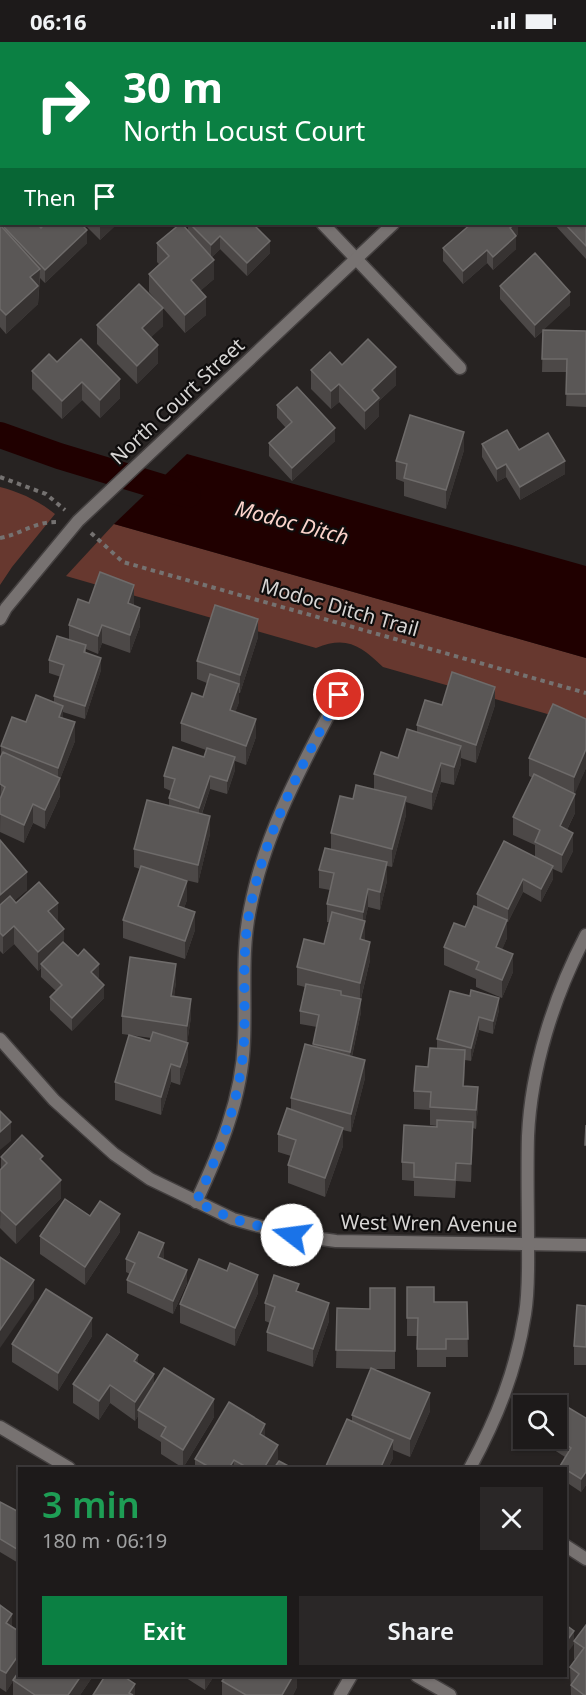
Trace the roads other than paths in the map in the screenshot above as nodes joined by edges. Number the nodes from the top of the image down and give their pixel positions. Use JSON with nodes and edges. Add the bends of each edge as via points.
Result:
{"nodes":[{"id":1,"x":324,"y":225,"type":"edge"},
{"id":2,"x":392,"y":225,"type":"edge"},
{"id":3,"x":356,"y":258,"type":"junction"},
{"id":4,"x":460,"y":368,"type":"dead end"},
{"id":5,"x":0,"y":619,"type":"edge"},
{"id":6,"x":339,"y":695,"type":"dead end"},
{"id":7,"x":586,"y":935,"type":"edge"},
{"id":8,"x":0,"y":1040,"type":"edge"},
{"id":9,"x":196,"y":1202,"type":"junction"},
{"id":10,"x":528,"y":1245,"type":"junction"},
{"id":11,"x":586,"y":1245,"type":"edge"},
{"id":12,"x":0,"y":1427,"type":"edge"},
{"id":13,"x":67,"y":1467,"type":"edge"},
{"id":14,"x":471,"y":1467,"type":"edge"},
{"id":15,"x":567,"y":1547,"type":"edge"},
{"id":16,"x":586,"y":1559,"type":"edge"},
{"id":17,"x":350,"y":1677,"type":"edge"},
{"id":18,"x":419,"y":1677,"type":"edge"},
{"id":19,"x":340,"y":1695,"type":"edge"},
{"id":20,"x":450,"y":1695,"type":"edge"}],
"edges":[{"from":1,"to":3,"type":"street"},
{"from":2,"to":3,"type":"street","name":"North Court Street"},
{"from":3,"to":4,"type":"street"},
{"from":3,"to":5,"type":"street","name":"North Court Street","via":[[78,521]]},
{"from":6,"to":9,"type":"street","via":[[282,808],[258,874],[244,948],[240,1078],[222,1143]]},
{"from":7,"to":10,"type":"street","via":[[554,1010],[533,1092],[528,1133]]},
{"from":8,"to":9,"type":"street","name":"West Wren Avenue","via":[[54,1100],[114,1154],[150,1179]]},
{"from":9,"to":10,"type":"street","name":"West Wren Avenue","via":[[233,1219],[292,1235],[336,1241]]},
{"from":10,"to":11,"type":"street","name":"West Wren Avenue"},
{"from":10,"to":14,"type":"street","via":[[529,1278],[516,1357],[508,1387]]},
{"from":12,"to":13,"type":"street"},
{"from":15,"to":16,"type":"street"},
{"from":17,"to":19,"type":"street"},
{"from":18,"to":20,"type":"street"}]}
